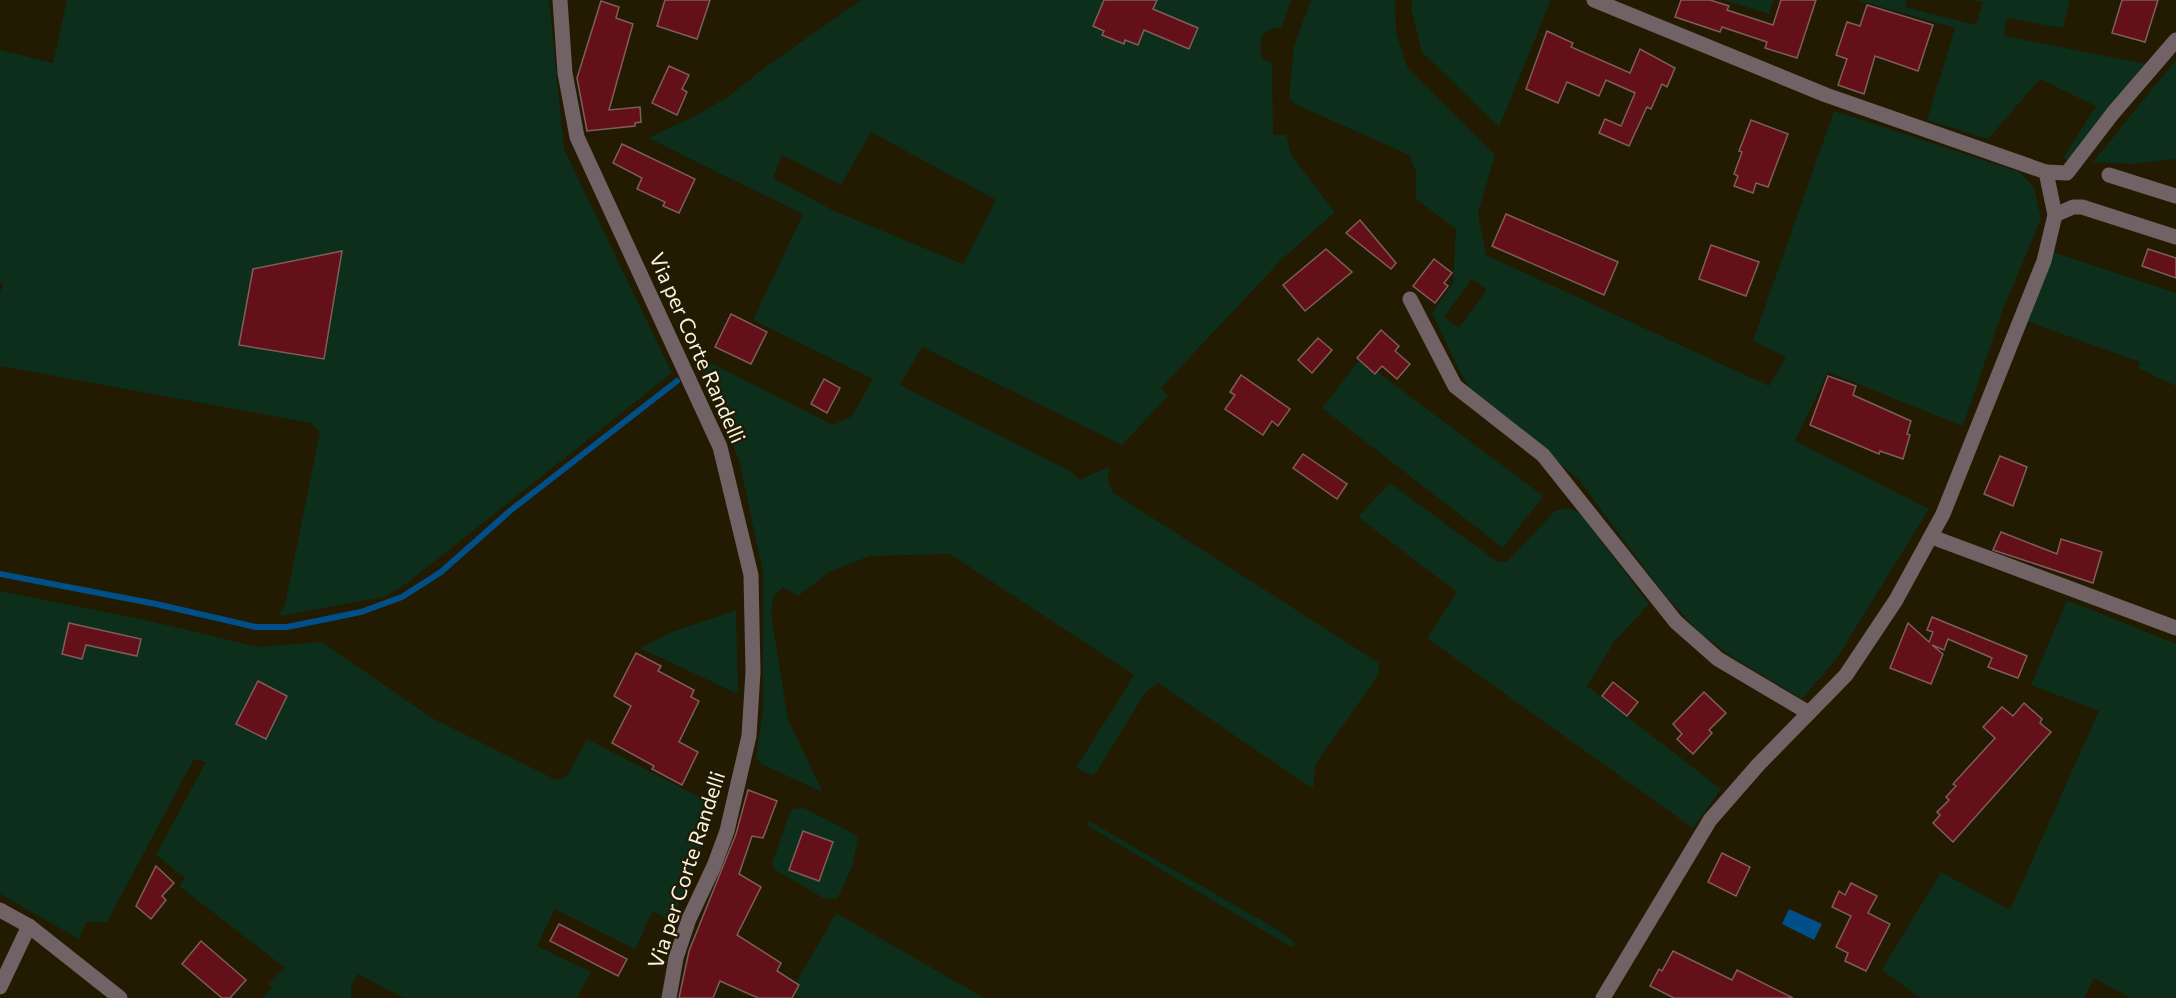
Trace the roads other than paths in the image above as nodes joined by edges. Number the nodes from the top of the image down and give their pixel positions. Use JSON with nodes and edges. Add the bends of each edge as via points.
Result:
{"nodes":[{"id":1,"x":560,"y":0,"type":"edge"},
{"id":2,"x":1594,"y":0,"type":"edge"},
{"id":3,"x":2176,"y":40,"type":"edge"},
{"id":4,"x":2046,"y":172,"type":"junction"},
{"id":5,"x":2109,"y":175,"type":"dead end"},
{"id":6,"x":2176,"y":196,"type":"edge"},
{"id":7,"x":2055,"y":215,"type":"junction"},
{"id":8,"x":2176,"y":237,"type":"edge"},
{"id":9,"x":1410,"y":299,"type":"dead end"},
{"id":10,"x":1932,"y":537,"type":"junction"},
{"id":11,"x":2176,"y":628,"type":"edge"},
{"id":12,"x":1809,"y":713,"type":"junction"},
{"id":13,"x":0,"y":909,"type":"edge"},
{"id":14,"x":29,"y":926,"type":"junction"},
{"id":15,"x":0,"y":987,"type":"edge"},
{"id":16,"x":120,"y":998,"type":"edge"},
{"id":17,"x":669,"y":998,"type":"edge"},
{"id":18,"x":1603,"y":998,"type":"edge"}],
"edges":[{"from":1,"to":17,"type":"street","name":"Via per Corte Randelli","via":[[566,73],[577,137],[720,447],[751,575],[753,672],[747,746],[729,824],[689,919],[676,958]]},
{"from":2,"to":4,"type":"street","via":[[1826,95]]},
{"from":3,"to":4,"type":"street","via":[[2067,173]]},
{"from":4,"to":7,"type":"street"},
{"from":5,"to":6,"type":"street"},
{"from":7,"to":8,"type":"street","via":[[2082,207]]},
{"from":7,"to":10,"type":"street","via":[[2044,261]]},
{"from":9,"to":12,"type":"street","via":[[1455,386],[1543,455],[1676,622],[1718,659]]},
{"from":10,"to":11,"type":"street"},
{"from":10,"to":12,"type":"street","via":[[1846,675]]},
{"from":12,"to":18,"type":"street","via":[[1710,820]]},
{"from":13,"to":14,"type":"street"},
{"from":14,"to":15,"type":"street"},
{"from":14,"to":16,"type":"street"}]}
